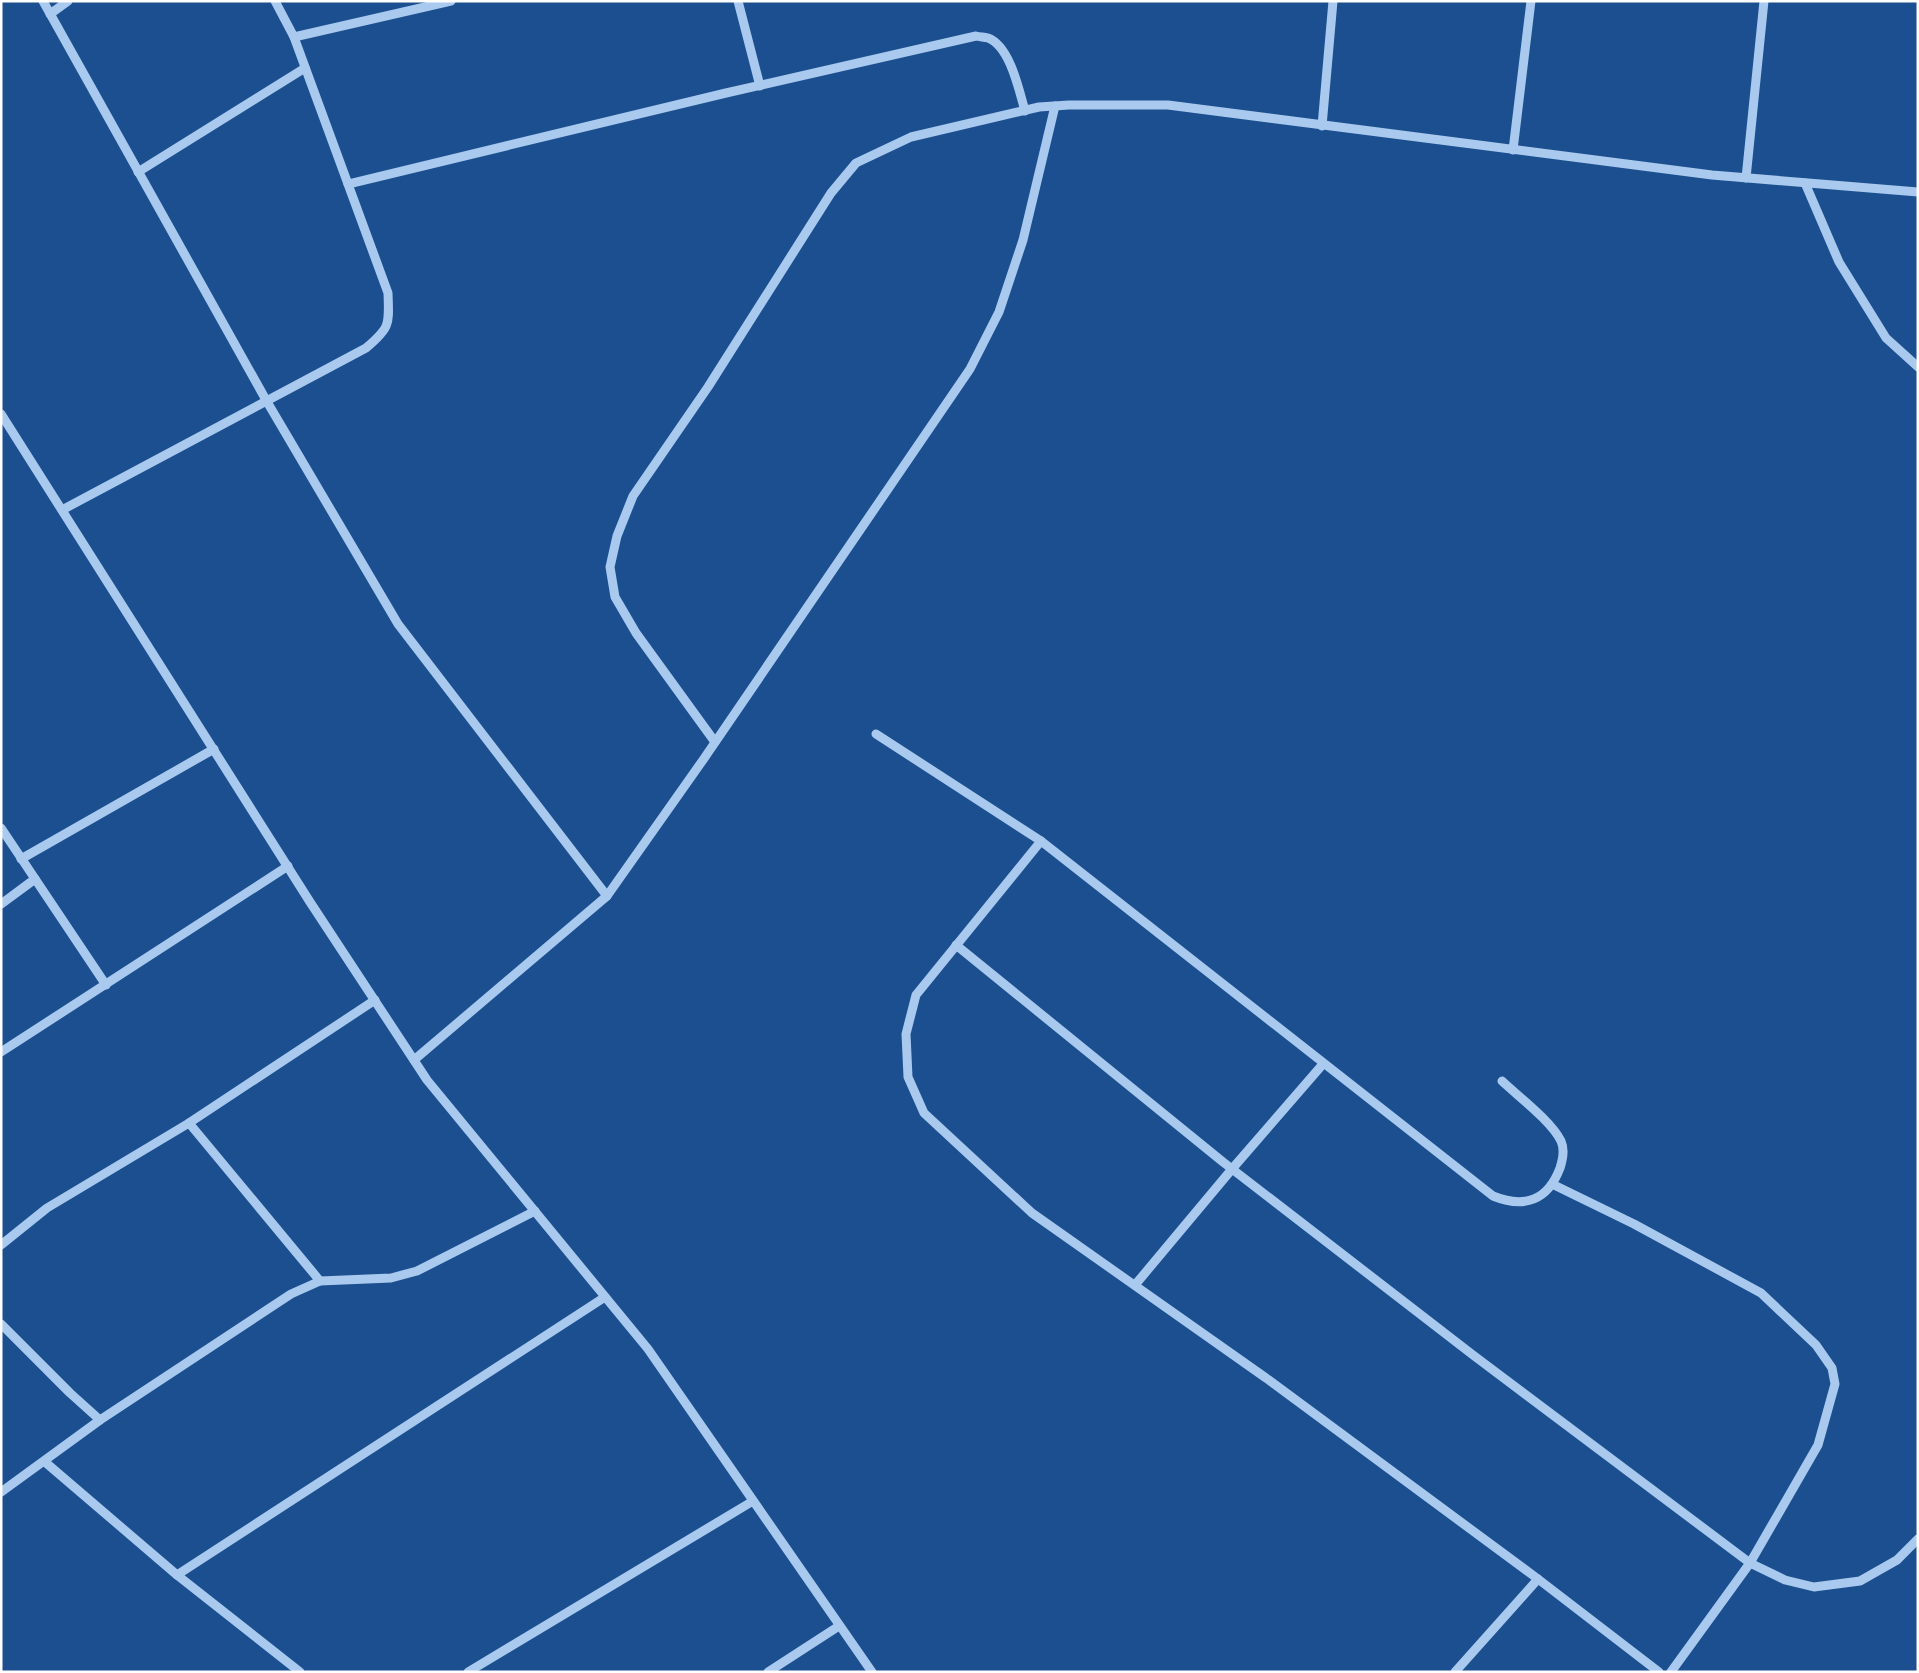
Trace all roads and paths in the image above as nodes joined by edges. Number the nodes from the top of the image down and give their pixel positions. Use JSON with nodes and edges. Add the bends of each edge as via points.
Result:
{"nodes":[{"id":1,"x":43,"y":1,"type":"edge"},
{"id":2,"x":68,"y":1,"type":"edge"},
{"id":3,"x":275,"y":1,"type":"edge"},
{"id":4,"x":451,"y":1,"type":"edge"},
{"id":5,"x":738,"y":1,"type":"edge"},
{"id":6,"x":1333,"y":1,"type":"edge"},
{"id":7,"x":1531,"y":1,"type":"edge"},
{"id":8,"x":1764,"y":1,"type":"edge"},
{"id":9,"x":50,"y":14,"type":"junction"},
{"id":10,"x":294,"y":37,"type":"junction"},
{"id":11,"x":305,"y":68,"type":"junction"},
{"id":12,"x":760,"y":86,"type":"junction"},
{"id":13,"x":1055,"y":106,"type":"junction"},
{"id":14,"x":1025,"y":110,"type":"junction"},
{"id":15,"x":1322,"y":126,"type":"junction"},
{"id":16,"x":1513,"y":150,"type":"junction"},
{"id":17,"x":138,"y":172,"type":"junction"},
{"id":18,"x":1746,"y":178,"type":"junction"},
{"id":19,"x":1806,"y":183,"type":"junction"},
{"id":20,"x":348,"y":184,"type":"junction"},
{"id":21,"x":1918,"y":192,"type":"edge"},
{"id":22,"x":1918,"y":367,"type":"edge"},
{"id":23,"x":266,"y":400,"type":"junction"},
{"id":24,"x":1,"y":414,"type":"edge"},
{"id":25,"x":62,"y":510,"type":"junction"},
{"id":26,"x":876,"y":734,"type":"dead end"},
{"id":27,"x":715,"y":742,"type":"junction"},
{"id":28,"x":214,"y":749,"type":"junction"},
{"id":29,"x":1,"y":828,"type":"edge"},
{"id":30,"x":1041,"y":841,"type":"junction"},
{"id":31,"x":21,"y":860,"type":"junction"},
{"id":32,"x":288,"y":866,"type":"junction"},
{"id":33,"x":35,"y":879,"type":"junction"},
{"id":34,"x":607,"y":896,"type":"junction"},
{"id":35,"x":1,"y":904,"type":"edge"},
{"id":36,"x":956,"y":945,"type":"junction"},
{"id":37,"x":106,"y":984,"type":"junction"},
{"id":38,"x":375,"y":1000,"type":"junction"},
{"id":39,"x":1,"y":1052,"type":"edge"},
{"id":40,"x":414,"y":1060,"type":"junction"},
{"id":41,"x":1323,"y":1064,"type":"junction"},
{"id":42,"x":1502,"y":1081,"type":"dead end"},
{"id":43,"x":188,"y":1123,"type":"junction"},
{"id":44,"x":1232,"y":1169,"type":"junction"},
{"id":45,"x":1552,"y":1184,"type":"junction"},
{"id":46,"x":535,"y":1211,"type":"junction"},
{"id":47,"x":1,"y":1245,"type":"edge"},
{"id":48,"x":320,"y":1281,"type":"junction"},
{"id":49,"x":1135,"y":1285,"type":"junction"},
{"id":50,"x":605,"y":1297,"type":"junction"},
{"id":51,"x":1,"y":1324,"type":"edge"},
{"id":52,"x":100,"y":1420,"type":"junction"},
{"id":53,"x":44,"y":1462,"type":"junction"},
{"id":54,"x":1,"y":1492,"type":"edge"},
{"id":55,"x":753,"y":1501,"type":"junction"},
{"id":56,"x":1918,"y":1539,"type":"edge"},
{"id":57,"x":1750,"y":1563,"type":"junction"},
{"id":58,"x":177,"y":1575,"type":"junction"},
{"id":59,"x":1538,"y":1578,"type":"junction"},
{"id":60,"x":839,"y":1626,"type":"junction"},
{"id":61,"x":300,"y":1672,"type":"edge"},
{"id":62,"x":468,"y":1672,"type":"edge"},
{"id":63,"x":768,"y":1672,"type":"edge"},
{"id":64,"x":872,"y":1672,"type":"edge"},
{"id":65,"x":1455,"y":1672,"type":"edge"},
{"id":66,"x":1659,"y":1672,"type":"edge"},
{"id":67,"x":1671,"y":1672,"type":"edge"}],
"edges":[{"from":1,"to":9,"type":"street"},
{"from":2,"to":9,"type":"street"},
{"from":3,"to":10,"type":"street"},
{"from":4,"to":10,"type":"street"},
{"from":5,"to":12,"type":"street"},
{"from":6,"to":15,"type":"street"},
{"from":7,"to":16,"type":"street"},
{"from":8,"to":18,"type":"street"},
{"from":9,"to":17,"type":"street"},
{"from":10,"to":11,"type":"street"},
{"from":11,"to":17,"type":"street"},
{"from":11,"to":20,"type":"street"},
{"from":12,"to":14,"type":"street","via":[[976,36],[989,39],[1000,47],[1010,63]]},
{"from":12,"to":20,"type":"street"},
{"from":13,"to":14,"type":"street"},
{"from":13,"to":15,"type":"street","via":[[1168,106]]},
{"from":13,"to":27,"type":"street","via":[[1023,240],[999,312],[970,369]]},
{"from":14,"to":27,"type":"street","via":[[912,137],[856,163],[831,194],[708,387],[633,496],[617,536],[610,567],[615,597],[636,633]]},
{"from":15,"to":16,"type":"street"},
{"from":16,"to":18,"type":"street"},
{"from":17,"to":23,"type":"street"},
{"from":18,"to":19,"type":"street"},
{"from":19,"to":21,"type":"street"},
{"from":19,"to":22,"type":"street","via":[[1839,262],[1886,338]]},
{"from":20,"to":23,"type":"street","via":[[388,293],[389,320],[382,335],[366,348]]},
{"from":23,"to":25,"type":"street"},
{"from":23,"to":34,"type":"street","via":[[398,624]]},
{"from":24,"to":25,"type":"street"},
{"from":25,"to":28,"type":"street"},
{"from":26,"to":30,"type":"street"},
{"from":27,"to":34,"type":"street"},
{"from":28,"to":31,"type":"street"},
{"from":28,"to":32,"type":"street"},
{"from":29,"to":31,"type":"street"},
{"from":30,"to":36,"type":"street"},
{"from":30,"to":41,"type":"street"},
{"from":31,"to":33,"type":"street"},
{"from":32,"to":37,"type":"street"},
{"from":32,"to":38,"type":"street"},
{"from":33,"to":35,"type":"street"},
{"from":33,"to":37,"type":"street"},
{"from":34,"to":40,"type":"street"},
{"from":36,"to":44,"type":"street"},
{"from":36,"to":49,"type":"street","via":[[916,994],[906,1034],[908,1077],[924,1112],[1032,1213]]},
{"from":37,"to":39,"type":"street"},
{"from":38,"to":40,"type":"street"},
{"from":38,"to":43,"type":"street"},
{"from":40,"to":46,"type":"street"},
{"from":41,"to":44,"type":"street"},
{"from":41,"to":45,"type":"street","via":[[1493,1196],[1507,1202],[1522,1202],[1540,1197]]},
{"from":42,"to":45,"type":"street","via":[[1554,1130],[1562,1144],[1563,1158]]},
{"from":43,"to":47,"type":"street","via":[[47,1208]]},
{"from":43,"to":48,"type":"street"},
{"from":44,"to":49,"type":"street"},
{"from":44,"to":57,"type":"street"},
{"from":45,"to":57,"type":"street","via":[[1761,1293],[1816,1346],[1832,1368],[1835,1384],[1818,1445]]},
{"from":46,"to":48,"type":"street","via":[[416,1271],[391,1278]]},
{"from":46,"to":50,"type":"street"},
{"from":48,"to":52,"type":"street","via":[[291,1294]]},
{"from":49,"to":59,"type":"street"},
{"from":50,"to":55,"type":"street","via":[[648,1349]]},
{"from":50,"to":58,"type":"street"},
{"from":51,"to":52,"type":"street"},
{"from":52,"to":53,"type":"street"},
{"from":53,"to":54,"type":"street"},
{"from":53,"to":58,"type":"street"},
{"from":55,"to":60,"type":"street"},
{"from":55,"to":62,"type":"street"},
{"from":56,"to":57,"type":"street","via":[[1897,1560],[1860,1581],[1814,1587],[1785,1580]]},
{"from":57,"to":67,"type":"street"},
{"from":58,"to":61,"type":"street"},
{"from":59,"to":65,"type":"street"},
{"from":59,"to":66,"type":"street"},
{"from":60,"to":63,"type":"street"},
{"from":60,"to":64,"type":"street"}]}
